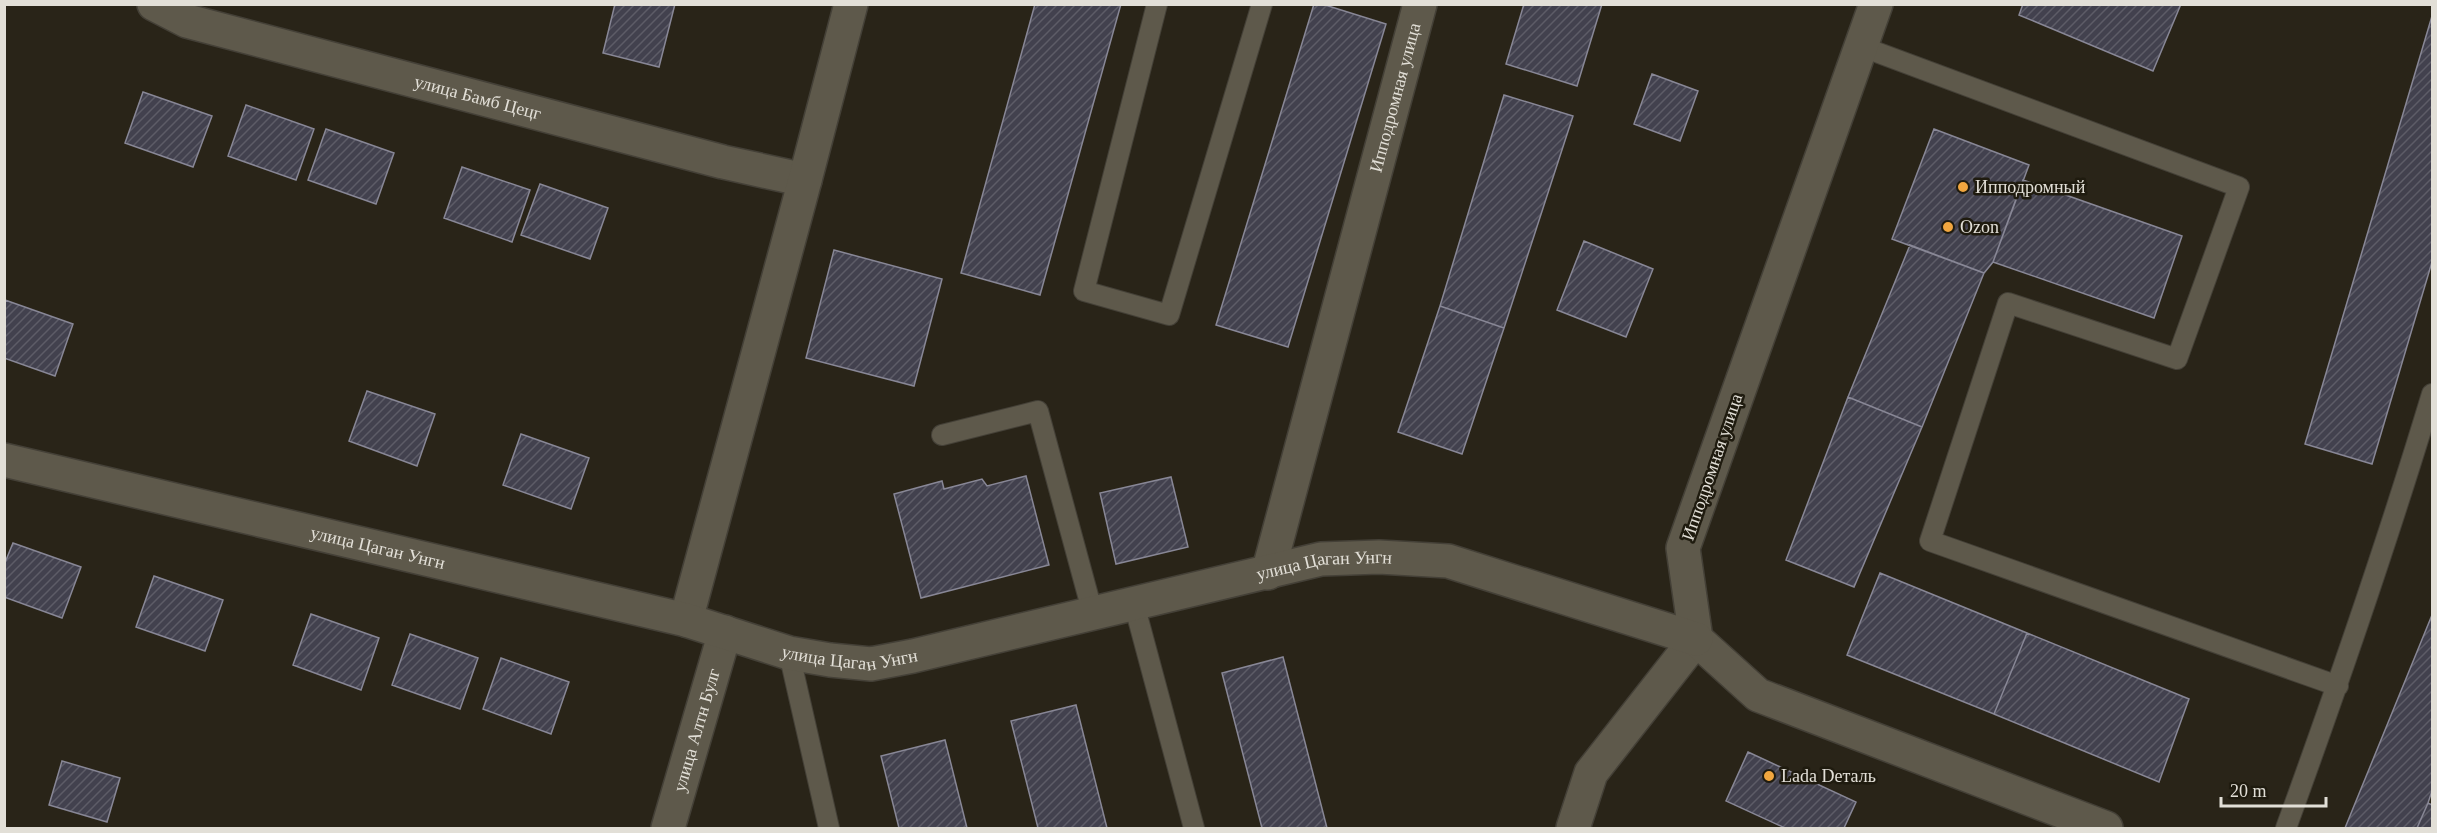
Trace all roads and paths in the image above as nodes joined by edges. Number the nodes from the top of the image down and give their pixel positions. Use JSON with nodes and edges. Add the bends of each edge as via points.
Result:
{"nodes":[{"id":1,"x":154,"y":4,"type":"edge"},
{"id":2,"x":851,"y":4,"type":"edge"},
{"id":3,"x":1157,"y":4,"type":"edge"},
{"id":4,"x":1262,"y":4,"type":"edge"},
{"id":5,"x":1420,"y":4,"type":"edge"},
{"id":6,"x":1876,"y":4,"type":"edge"},
{"id":7,"x":1860,"y":46,"type":"junction"},
{"id":8,"x":805,"y":180,"type":"junction"},
{"id":9,"x":2433,"y":394,"type":"edge"},
{"id":10,"x":942,"y":435,"type":"dead end"},
{"id":11,"x":4,"y":460,"type":"edge"},
{"id":12,"x":1268,"y":573,"type":"junction"},
{"id":13,"x":1134,"y":604,"type":"junction"},
{"id":14,"x":1093,"y":614,"type":"junction"},
{"id":15,"x":686,"y":620,"type":"junction"},
{"id":16,"x":725,"y":632,"type":"junction"},
{"id":17,"x":1696,"y":639,"type":"junction"},
{"id":18,"x":789,"y":653,"type":"junction"},
{"id":19,"x":2338,"y":686,"type":"junction"},
{"id":20,"x":2098,"y":827,"type":"edge"},
{"id":21,"x":668,"y":828,"type":"edge"},
{"id":22,"x":829,"y":828,"type":"edge"},
{"id":23,"x":1194,"y":828,"type":"edge"},
{"id":24,"x":1573,"y":828,"type":"edge"},
{"id":25,"x":2286,"y":828,"type":"edge"}],
"edges":[{"from":1,"to":8,"type":"street","name":"улица Бамб Цецг","via":[[187,21]]},
{"from":2,"to":8,"type":"street"},
{"from":3,"to":4,"type":"lane","via":[[1084,291],[1169,315]]},
{"from":5,"to":12,"type":"street","name":"Ипподромная улица"},
{"from":6,"to":7,"type":"street","name":"Ипподромная улица"},
{"from":7,"to":17,"type":"street","name":"Ипподромная улица","via":[[1683,548]]},
{"from":7,"to":19,"type":"lane","via":[[2238,187],[2177,359],[2008,303],[1930,540]]},
{"from":8,"to":15,"type":"street"},
{"from":9,"to":19,"type":"lane"},
{"from":10,"to":14,"type":"lane","via":[[1038,411]]},
{"from":11,"to":15,"type":"street","name":"улица Цаган Унгн"},
{"from":12,"to":13,"type":"street","name":"улица Цаган Унгн"},
{"from":12,"to":17,"type":"street","name":"улица Цаган Унгн","via":[[1321,559],[1379,556],[1448,561]]},
{"from":13,"to":14,"type":"street","name":"улица Цаган Унгн"},
{"from":13,"to":23,"type":"lane"},
{"from":14,"to":18,"type":"street","name":"улица Цаган Унгн","via":[[872,664]]},
{"from":15,"to":16,"type":"street","name":"улица Цаган Унгн"},
{"from":16,"to":18,"type":"street","name":"улица Цаган Унгн"},
{"from":16,"to":21,"type":"street","name":"улица Алтн Булг"},
{"from":17,"to":20,"type":"street","via":[[1758,695]]},
{"from":17,"to":24,"type":"street","via":[[1591,773]]},
{"from":18,"to":22,"type":"lane"},
{"from":19,"to":25,"type":"lane"}]}
